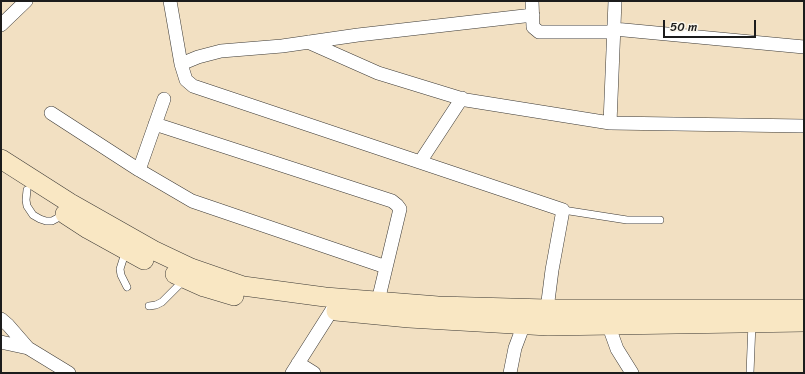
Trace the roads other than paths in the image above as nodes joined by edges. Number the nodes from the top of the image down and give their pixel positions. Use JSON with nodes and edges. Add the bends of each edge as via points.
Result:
{"nodes":[{"id":1,"x":26,"y":1,"type":"edge"},
{"id":2,"x":170,"y":1,"type":"edge"},
{"id":3,"x":532,"y":1,"type":"edge"},
{"id":4,"x":615,"y":1,"type":"edge"},
{"id":5,"x":533,"y":16,"type":"junction"},
{"id":6,"x":1,"y":25,"type":"edge"},
{"id":7,"x":614,"y":30,"type":"junction"},
{"id":8,"x":308,"y":42,"type":"junction"},
{"id":9,"x":804,"y":47,"type":"edge"},
{"id":10,"x":182,"y":64,"type":"junction"},
{"id":11,"x":462,"y":98,"type":"junction"},
{"id":12,"x":164,"y":99,"type":"dead end"},
{"id":13,"x":51,"y":113,"type":"dead end"},
{"id":14,"x":610,"y":123,"type":"junction"},
{"id":15,"x":155,"y":124,"type":"junction"},
{"id":16,"x":804,"y":126,"type":"edge"},
{"id":17,"x":1,"y":159,"type":"edge"},
{"id":18,"x":420,"y":162,"type":"junction"},
{"id":19,"x":139,"y":170,"type":"junction"},
{"id":20,"x":1,"y":173,"type":"edge"},
{"id":21,"x":563,"y":210,"type":"junction"},
{"id":22,"x":660,"y":220,"type":"dead end"},
{"id":23,"x":126,"y":250,"type":"junction"},
{"id":24,"x":386,"y":267,"type":"junction"},
{"id":25,"x":188,"y":274,"type":"junction"},
{"id":26,"x":126,"y":287,"type":"dead end"},
{"id":27,"x":378,"y":301,"type":"junction"},
{"id":28,"x":150,"y":306,"type":"dead end"},
{"id":29,"x":546,"y":309,"type":"junction"},
{"id":30,"x":804,"y":309,"type":"edge"},
{"id":31,"x":332,"y":310,"type":"junction"},
{"id":32,"x":752,"y":316,"type":"junction"},
{"id":33,"x":1,"y":319,"type":"edge"},
{"id":34,"x":804,"y":322,"type":"edge"},
{"id":35,"x":524,"y":324,"type":"junction"},
{"id":36,"x":608,"y":324,"type":"junction"},
{"id":37,"x":1,"y":342,"type":"edge"},
{"id":38,"x":28,"y":348,"type":"junction"},
{"id":39,"x":295,"y":368,"type":"edge"},
{"id":40,"x":69,"y":373,"type":"edge"},
{"id":41,"x":314,"y":373,"type":"edge"},
{"id":42,"x":510,"y":373,"type":"edge"},
{"id":43,"x":632,"y":373,"type":"edge"},
{"id":44,"x":750,"y":373,"type":"edge"}],
"edges":[{"from":1,"to":6,"type":"street"},
{"from":2,"to":10,"type":"street"},
{"from":3,"to":5,"type":"street"},
{"from":4,"to":7,"type":"street"},
{"from":5,"to":7,"type":"street","via":[[533,26],[539,32]]},
{"from":5,"to":8,"type":"street"},
{"from":7,"to":9,"type":"street"},
{"from":7,"to":14,"type":"street"},
{"from":8,"to":10,"type":"street","via":[[221,51]]},
{"from":8,"to":11,"type":"street","via":[[378,73]]},
{"from":10,"to":18,"type":"street","via":[[186,80],[193,86]]},
{"from":11,"to":14,"type":"street"},
{"from":11,"to":18,"type":"street"},
{"from":12,"to":15,"type":"street"},
{"from":13,"to":19,"type":"street"},
{"from":14,"to":16,"type":"street"},
{"from":15,"to":19,"type":"street"},
{"from":15,"to":24,"type":"street","via":[[392,201],[400,209]]},
{"from":17,"to":25,"type":"street","via":[[70,203],[153,250]]},
{"from":18,"to":21,"type":"street"},
{"from":19,"to":24,"type":"street","via":[[192,201]]},
{"from":20,"to":23,"type":"street"},
{"from":21,"to":22,"type":"lane","via":[[627,220]]},
{"from":21,"to":29,"type":"street"},
{"from":23,"to":25,"type":"street","via":[[151,264]]},
{"from":23,"to":26,"type":"lane","via":[[120,269]]},
{"from":24,"to":27,"type":"street"},
{"from":25,"to":27,"type":"street","via":[[243,286]]},
{"from":25,"to":28,"type":"lane","via":[[162,302]]},
{"from":25,"to":31,"type":"street","via":[[204,287],[246,299]]},
{"from":27,"to":29,"type":"street","via":[[438,306]]},
{"from":29,"to":32,"type":"street"},
{"from":30,"to":32,"type":"street"},
{"from":31,"to":35,"type":"street","via":[[409,318]]},
{"from":31,"to":39,"type":"street"},
{"from":32,"to":34,"type":"street"},
{"from":32,"to":36,"type":"street"},
{"from":32,"to":44,"type":"lane"},
{"from":33,"to":38,"type":"street"},
{"from":35,"to":36,"type":"street"},
{"from":35,"to":42,"type":"street","via":[[514,348]]},
{"from":36,"to":43,"type":"street","via":[[617,349]]},
{"from":37,"to":38,"type":"street"},
{"from":38,"to":40,"type":"street"},
{"from":39,"to":41,"type":"street"}]}
